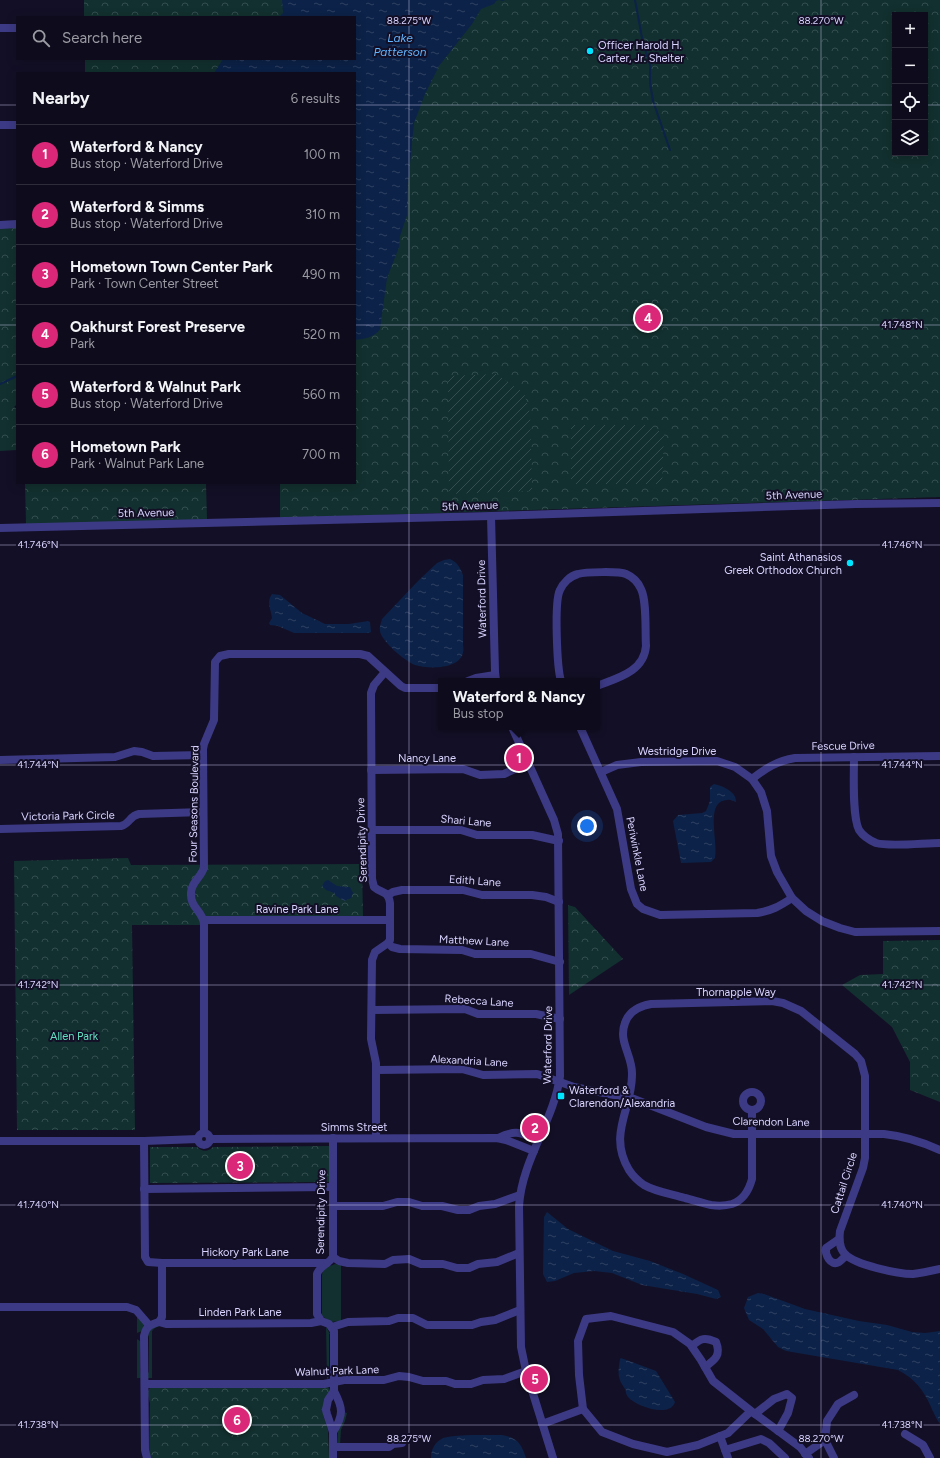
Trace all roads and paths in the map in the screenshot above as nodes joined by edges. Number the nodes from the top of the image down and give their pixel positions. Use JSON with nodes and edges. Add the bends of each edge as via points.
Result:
{"nodes":[{"id":1,"x":0,"y":28,"type":"edge"},
{"id":2,"x":16,"y":28,"type":"edge"},
{"id":3,"x":0,"y":125,"type":"edge"},
{"id":4,"x":16,"y":125,"type":"edge"},
{"id":5,"x":16,"y":224,"type":"edge"},
{"id":6,"x":0,"y":225,"type":"edge"},
{"id":7,"x":940,"y":503,"type":"edge"},
{"id":8,"x":491,"y":516,"type":"junction"},
{"id":9,"x":0,"y":528,"type":"edge"},
{"id":10,"x":385,"y":672,"type":"junction"},
{"id":11,"x":476,"y":678,"type":"edge"},
{"id":12,"x":496,"y":678,"type":"edge"},
{"id":13,"x":560,"y":678,"type":"edge"},
{"id":14,"x":600,"y":685,"type":"edge"},
{"id":15,"x":438,"y":688,"type":"edge"},
{"id":16,"x":513,"y":730,"type":"edge"},
{"id":17,"x":581,"y":730,"type":"edge"},
{"id":18,"x":203,"y":755,"type":"junction"},
{"id":19,"x":940,"y":756,"type":"edge"},
{"id":20,"x":854,"y":757,"type":"junction"},
{"id":21,"x":0,"y":760,"type":"edge"},
{"id":22,"x":528,"y":763,"type":"junction"},
{"id":23,"x":372,"y":770,"type":"junction"},
{"id":24,"x":601,"y":772,"type":"junction"},
{"id":25,"x":752,"y":779,"type":"junction"},
{"id":26,"x":203,"y":812,"type":"junction"},
{"id":27,"x":0,"y":829,"type":"edge"},
{"id":28,"x":372,"y":830,"type":"junction"},
{"id":29,"x":559,"y":841,"type":"junction"},
{"id":30,"x":940,"y":843,"type":"edge"},
{"id":31,"x":388,"y":895,"type":"junction"},
{"id":32,"x":792,"y":898,"type":"junction"},
{"id":33,"x":559,"y":902,"type":"junction"},
{"id":34,"x":204,"y":920,"type":"junction"},
{"id":35,"x":390,"y":920,"type":"junction"},
{"id":36,"x":940,"y":931,"type":"edge"},
{"id":37,"x":388,"y":943,"type":"junction"},
{"id":38,"x":560,"y":962,"type":"junction"},
{"id":39,"x":372,"y":1010,"type":"junction"},
{"id":40,"x":560,"y":1019,"type":"junction"},
{"id":41,"x":376,"y":1070,"type":"junction"},
{"id":42,"x":559,"y":1082,"type":"junction"},
{"id":43,"x":628,"y":1097,"type":"junction"},
{"id":44,"x":752,"y":1110,"type":"dead end"},
{"id":45,"x":751,"y":1134,"type":"junction"},
{"id":46,"x":866,"y":1134,"type":"junction"},
{"id":47,"x":204,"y":1137,"type":"junction"},
{"id":48,"x":333,"y":1138,"type":"junction"},
{"id":49,"x":376,"y":1138,"type":"junction"},
{"id":50,"x":497,"y":1138,"type":"junction"},
{"id":51,"x":538,"y":1140,"type":"junction"},
{"id":52,"x":0,"y":1141,"type":"edge"},
{"id":53,"x":144,"y":1141,"type":"junction"},
{"id":54,"x":940,"y":1150,"type":"edge"},
{"id":55,"x":534,"y":1151,"type":"junction"},
{"id":56,"x":333,"y":1187,"type":"junction"},
{"id":57,"x":144,"y":1189,"type":"junction"},
{"id":58,"x":520,"y":1195,"type":"junction"},
{"id":59,"x":333,"y":1206,"type":"junction"},
{"id":60,"x":839,"y":1239,"type":"junction"},
{"id":61,"x":519,"y":1253,"type":"junction"},
{"id":62,"x":846,"y":1256,"type":"junction"},
{"id":63,"x":330,"y":1260,"type":"junction"},
{"id":64,"x":162,"y":1263,"type":"junction"},
{"id":65,"x":940,"y":1269,"type":"edge"},
{"id":66,"x":0,"y":1307,"type":"edge"},
{"id":67,"x":520,"y":1310,"type":"junction"},
{"id":68,"x":321,"y":1321,"type":"junction"},
{"id":69,"x":159,"y":1322,"type":"junction"},
{"id":70,"x":149,"y":1326,"type":"junction"},
{"id":71,"x":332,"y":1327,"type":"junction"},
{"id":72,"x":692,"y":1346,"type":"junction"},
{"id":73,"x":705,"y":1367,"type":"junction"},
{"id":74,"x":526,"y":1371,"type":"junction"},
{"id":75,"x":334,"y":1382,"type":"junction"},
{"id":76,"x":145,"y":1384,"type":"junction"},
{"id":77,"x":334,"y":1391,"type":"junction"},
{"id":78,"x":854,"y":1394,"type":"dead end"},
{"id":79,"x":583,"y":1409,"type":"junction"},
{"id":80,"x":753,"y":1412,"type":"junction"},
{"id":81,"x":542,"y":1424,"type":"junction"},
{"id":82,"x":778,"y":1431,"type":"junction"},
{"id":83,"x":333,"y":1432,"type":"junction"},
{"id":84,"x":905,"y":1434,"type":"dead end"},
{"id":85,"x":720,"y":1436,"type":"junction"},
{"id":86,"x":825,"y":1440,"type":"junction"},
{"id":87,"x":402,"y":1444,"type":"dead end"},
{"id":88,"x":333,"y":1447,"type":"junction"},
{"id":89,"x":725,"y":1450,"type":"junction"},
{"id":90,"x":807,"y":1457,"type":"edge"},
{"id":91,"x":147,"y":1458,"type":"edge"},
{"id":92,"x":333,"y":1458,"type":"edge"},
{"id":93,"x":553,"y":1458,"type":"edge"},
{"id":94,"x":728,"y":1458,"type":"edge"},
{"id":95,"x":785,"y":1458,"type":"edge"},
{"id":96,"x":834,"y":1458,"type":"edge"},
{"id":97,"x":930,"y":1458,"type":"edge"}],
"edges":[{"from":1,"to":2,"type":"street"},
{"from":3,"to":4,"type":"street"},
{"from":5,"to":6,"type":"street"},
{"from":7,"to":8,"type":"street","name":"5th Avenue"},
{"from":8,"to":9,"type":"street","name":"5th Avenue"},
{"from":8,"to":12,"type":"street","name":"Waterford Drive"},
{"from":10,"to":15,"type":"street","name":"Four Seasons Boulevard","via":[[398,685],[405,688]]},
{"from":10,"to":18,"type":"street","name":"Four Seasons Boulevard","via":[[368,656],[360,654],[220,656],[214,666],[214,720],[204,744]]},
{"from":10,"to":23,"type":"street","name":"Serendipity Drive","via":[[374,684],[371,693]]},
{"from":11,"to":12,"type":"street"},
{"from":13,"to":14,"type":"street","via":[[557,600],[560,590],[566,581],[577,574],[624,573],[636,581],[644,595],[646,646],[641,662],[631,671]]},
{"from":16,"to":22,"type":"street","name":"Waterford Drive"},
{"from":17,"to":24,"type":"street","name":"Periwinkle Lane"},
{"from":18,"to":21,"type":"street","via":[[153,756],[134,751],[115,757]]},
{"from":18,"to":26,"type":"street","name":"Four Seasons Boulevard"},
{"from":19,"to":20,"type":"street","name":"Fescue Drive"},
{"from":20,"to":25,"type":"street","name":"Fescue Drive","via":[[785,760],[766,767]]},
{"from":20,"to":30,"type":"street","via":[[855,817],[860,831],[866,838],[886,844]]},
{"from":22,"to":23,"type":"street","name":"Nancy Lane","via":[[504,774],[480,775],[463,769]]},
{"from":22,"to":29,"type":"street","name":"Waterford Drive","via":[[554,820]]},
{"from":23,"to":28,"type":"street","name":"Serendipity Drive"},
{"from":24,"to":25,"type":"street","name":"Westridge Drive","via":[[628,763],[717,761],[735,767]]},
{"from":24,"to":32,"type":"street","name":"Periwinkle Lane","via":[[617,809],[631,889],[637,904],[643,909],[660,915],[757,914],[779,907]]},
{"from":25,"to":32,"type":"street","name":"Westridge Drive","via":[[761,792],[767,811],[771,856]]},
{"from":26,"to":27,"type":"street","name":"Victoria Park Circle","via":[[139,814],[132,816],[128,823],[121,826]]},
{"from":26,"to":34,"type":"street","name":"Four Seasons Boulevard","via":[[204,867],[193,886],[191,896],[193,905]]},
{"from":28,"to":29,"type":"street","name":"Shari Lane","via":[[460,830],[477,835],[532,835]]},
{"from":28,"to":31,"type":"street","name":"Serendipity Drive","via":[[373,884],[377,890]]},
{"from":29,"to":33,"type":"street","name":"Waterford Drive"},
{"from":31,"to":33,"type":"street","name":"Edith Lane","via":[[402,890],[463,890],[482,895],[539,895]]},
{"from":31,"to":35,"type":"street"},
{"from":32,"to":36,"type":"street","name":"Westridge Drive","via":[[822,921],[855,932]]},
{"from":33,"to":38,"type":"street","name":"Waterford Drive"},
{"from":34,"to":35,"type":"street","name":"Ravine Park Lane"},
{"from":34,"to":47,"type":"street"},
{"from":35,"to":37,"type":"street"},
{"from":37,"to":38,"type":"street","name":"Matthew Lane","via":[[400,949],[462,950],[475,954],[531,954]]},
{"from":37,"to":39,"type":"street","via":[[377,949],[373,956]]},
{"from":38,"to":40,"type":"street","name":"Waterford Drive"},
{"from":39,"to":40,"type":"street","name":"Rebecca Lane","via":[[465,1009],[478,1014],[536,1014]]},
{"from":39,"to":41,"type":"street","via":[[372,1044]]},
{"from":40,"to":42,"type":"street","name":"Waterford Drive"},
{"from":41,"to":42,"type":"street","name":"Alexandria Lane","via":[[462,1069],[483,1075],[537,1074]]},
{"from":41,"to":49,"type":"street"},
{"from":42,"to":43,"type":"street","name":"Clarendon Lane"},
{"from":42,"to":51,"type":"street","name":"Waterford Drive"},
{"from":43,"to":45,"type":"street","name":"Clarendon Lane","via":[[706,1127],[734,1134]]},
{"from":43,"to":45,"type":"street","name":"Thornapple Way","via":[[620,1133],[621,1150],[633,1175],[654,1190],[710,1205],[733,1204],[750,1188]]},
{"from":43,"to":46,"type":"street","name":"Thornapple Way","via":[[632,1072],[624,1047],[623,1031],[628,1017],[639,1008],[651,1004],[772,1001],[784,1003],[801,1011],[861,1061],[865,1076]]},
{"from":44,"to":45,"type":"street","name":"Thornapple Way"},
{"from":45,"to":46,"type":"street","name":"Clarendon Lane"},
{"from":46,"to":54,"type":"street","name":"Clarendon Lane","via":[[900,1136]]},
{"from":46,"to":60,"type":"street","name":"Cattail Circle","via":[[863,1168]]},
{"from":47,"to":48,"type":"street","name":"Simms Street"},
{"from":47,"to":53,"type":"street","name":"Simms Street"},
{"from":48,"to":49,"type":"street","name":"Simms Street"},
{"from":48,"to":56,"type":"street","name":"Serendipity Drive"},
{"from":49,"to":50,"type":"street","name":"Simms Street"},
{"from":50,"to":51,"type":"street","name":"Simms Street","via":[[515,1132]]},
{"from":50,"to":55,"type":"street","name":"Simms Street"},
{"from":51,"to":55,"type":"street","name":"Waterford Drive"},
{"from":52,"to":53,"type":"street","name":"Simms Street"},
{"from":53,"to":57,"type":"street"},
{"from":55,"to":58,"type":"street","name":"Waterford Drive","via":[[525,1172]]},
{"from":56,"to":57,"type":"street"},
{"from":56,"to":59,"type":"street","name":"Serendipity Drive"},
{"from":57,"to":64,"type":"street","via":[[145,1257],[151,1263]]},
{"from":58,"to":59,"type":"street","via":[[469,1210],[422,1206],[409,1202],[383,1206]]},
{"from":58,"to":61,"type":"street","name":"Waterford Drive"},
{"from":59,"to":63,"type":"street","name":"Serendipity Drive"},
{"from":60,"to":62,"type":"street"},
{"from":60,"to":62,"type":"street","name":"Cattail Circle","via":[[826,1248],[827,1256],[835,1263]]},
{"from":61,"to":63,"type":"street","name":"Hickory Park Lane","via":[[496,1262],[469,1268],[421,1264],[409,1259],[393,1260],[384,1264]]},
{"from":61,"to":67,"type":"street","name":"Waterford Drive"},
{"from":62,"to":65,"type":"street","via":[[860,1263],[912,1274]]},
{"from":63,"to":64,"type":"street","name":"Hickory Park Lane"},
{"from":63,"to":68,"type":"street","name":"Serendipity Drive","via":[[321,1266],[317,1274],[317,1314]]},
{"from":64,"to":69,"type":"street","via":[[162,1313]]},
{"from":66,"to":70,"type":"street","via":[[127,1307],[136,1310]]},
{"from":67,"to":71,"type":"street","via":[[495,1320],[472,1325],[427,1325],[413,1318],[398,1318],[389,1321],[348,1322]]},
{"from":67,"to":74,"type":"street","name":"Waterford Drive","via":[[521,1347]]},
{"from":68,"to":69,"type":"street","name":"Linden Park Lane","via":[[166,1324]]},
{"from":68,"to":71,"type":"street"},
{"from":69,"to":70,"type":"street"},
{"from":70,"to":76,"type":"street","via":[[144,1336]]},
{"from":71,"to":75,"type":"street"},
{"from":72,"to":73,"type":"street"},
{"from":72,"to":73,"type":"street","via":[[708,1338],[716,1342],[719,1350],[715,1360]]},
{"from":72,"to":79,"type":"street","via":[[672,1332],[625,1319],[612,1316],[586,1319],[578,1341]]},
{"from":73,"to":80,"type":"street","via":[[713,1380]]},
{"from":74,"to":75,"type":"street","name":"Walnut Park Lane","via":[[504,1379],[483,1380],[471,1384],[455,1384],[446,1380],[423,1381],[399,1376],[384,1380]]},
{"from":74,"to":81,"type":"street","name":"Waterford Drive"},
{"from":75,"to":76,"type":"street","name":"Walnut Park Lane"},
{"from":75,"to":77,"type":"street"},
{"from":76,"to":91,"type":"street"},
{"from":77,"to":83,"type":"street","via":[[328,1400],[326,1410]]},
{"from":77,"to":83,"type":"street","via":[[342,1411],[340,1422]]},
{"from":78,"to":86,"type":"street","via":[[838,1404],[827,1421]]},
{"from":79,"to":81,"type":"street"},
{"from":79,"to":85,"type":"street","via":[[602,1432],[633,1444],[667,1452],[698,1445]]},
{"from":80,"to":82,"type":"street"},
{"from":80,"to":82,"type":"street","via":[[787,1394],[792,1398],[788,1413]]},
{"from":80,"to":85,"type":"street","via":[[728,1433]]},
{"from":81,"to":93,"type":"street","name":"Waterford Drive"},
{"from":82,"to":90,"type":"street","via":[[800,1447]]},
{"from":83,"to":88,"type":"street"},
{"from":84,"to":97,"type":"street","via":[[924,1445]]},
{"from":85,"to":89,"type":"street"},
{"from":86,"to":90,"type":"street"},
{"from":86,"to":96,"type":"street"},
{"from":87,"to":88,"type":"street","via":[[393,1444],[389,1447]]},
{"from":88,"to":92,"type":"street"},
{"from":89,"to":94,"type":"street"},
{"from":89,"to":95,"type":"street","via":[[761,1439]]}]}
